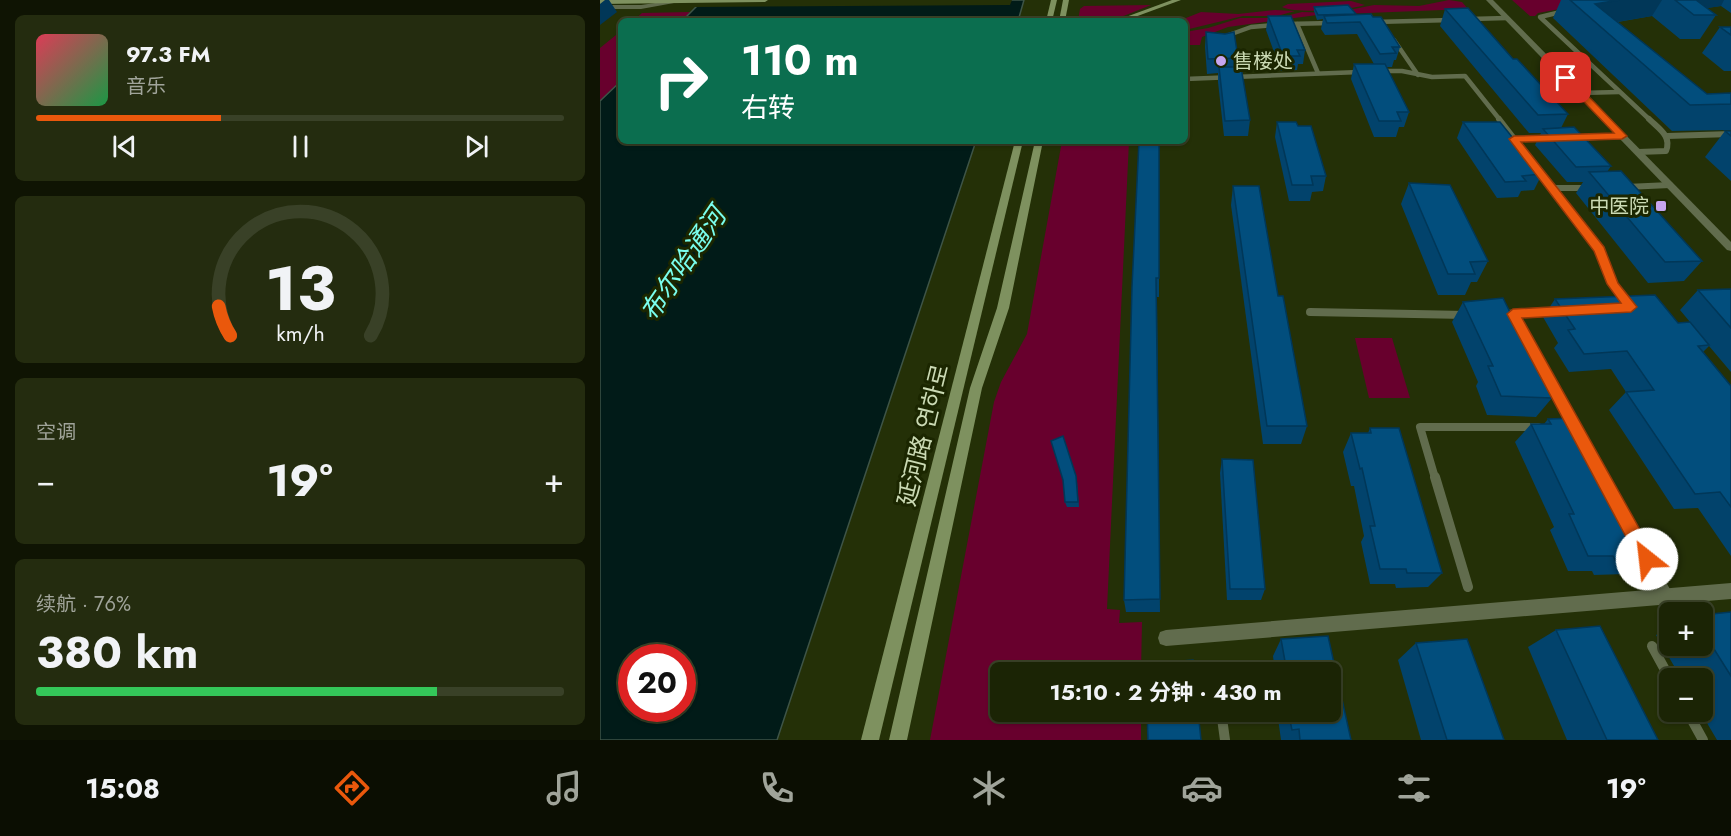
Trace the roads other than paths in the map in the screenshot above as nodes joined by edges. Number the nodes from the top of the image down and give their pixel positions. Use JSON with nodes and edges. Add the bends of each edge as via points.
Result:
{"nodes":[{"id":1,"x":765,"y":0,"type":"edge"},
{"id":2,"x":1054,"y":0,"type":"edge"},
{"id":3,"x":1066,"y":0,"type":"edge"},
{"id":4,"x":1178,"y":0,"type":"edge"},
{"id":5,"x":1490,"y":0,"type":"edge"},
{"id":6,"x":683,"y":1,"type":"edge"},
{"id":7,"x":694,"y":1,"type":"edge"},
{"id":8,"x":600,"y":2,"type":"edge"},
{"id":9,"x":600,"y":7,"type":"edge"},
{"id":10,"x":1568,"y":11,"type":"edge"},
{"id":11,"x":1050,"y":18,"type":"edge"},
{"id":12,"x":1063,"y":18,"type":"edge"},
{"id":13,"x":1127,"y":18,"type":"edge"},
{"id":14,"x":1507,"y":18,"type":"junction"},
{"id":15,"x":1382,"y":21,"type":"junction"},
{"id":16,"x":1370,"y":22,"type":"edge"},
{"id":17,"x":1336,"y":23,"type":"edge"},
{"id":18,"x":1297,"y":24,"type":"junction"},
{"id":19,"x":1387,"y":28,"type":"edge"},
{"id":20,"x":1391,"y":35,"type":"edge"},
{"id":21,"x":1224,"y":44,"type":"edge"},
{"id":22,"x":1375,"y":71,"type":"edge"},
{"id":23,"x":1364,"y":72,"type":"edge"},
{"id":24,"x":1318,"y":73,"type":"junction"},
{"id":25,"x":1418,"y":75,"type":"junction"},
{"id":26,"x":1188,"y":79,"type":"edge"},
{"id":27,"x":1619,"y":92,"type":"junction"},
{"id":28,"x":1580,"y":93,"type":"junction"},
{"id":29,"x":1731,"y":134,"type":"edge"},
{"id":30,"x":1622,"y":136,"type":"junction"},
{"id":31,"x":1667,"y":136,"type":"junction"},
{"id":32,"x":1548,"y":138,"type":"edge"},
{"id":33,"x":1570,"y":138,"type":"edge"},
{"id":34,"x":1514,"y":139,"type":"junction"},
{"id":35,"x":1018,"y":144,"type":"edge"},
{"id":36,"x":1038,"y":144,"type":"edge"},
{"id":37,"x":1638,"y":152,"type":"junction"},
{"id":38,"x":1670,"y":184,"type":"junction"},
{"id":39,"x":1595,"y":187,"type":"edge"},
{"id":40,"x":1616,"y":187,"type":"edge"},
{"id":41,"x":1552,"y":188,"type":"junction"},
{"id":42,"x":1731,"y":248,"type":"edge"},
{"id":43,"x":1631,"y":307,"type":"junction"},
{"id":44,"x":1641,"y":307,"type":"edge"},
{"id":45,"x":1619,"y":308,"type":"edge"},
{"id":46,"x":1563,"y":311,"type":"edge"},
{"id":47,"x":1310,"y":312,"type":"dead end"},
{"id":48,"x":1494,"y":314,"type":"edge"},
{"id":49,"x":1513,"y":314,"type":"junction"},
{"id":50,"x":1473,"y":315,"type":"edge"},
{"id":51,"x":1553,"y":427,"type":"edge"},
{"id":52,"x":1564,"y":427,"type":"edge"},
{"id":53,"x":1575,"y":427,"type":"junction"},
{"id":54,"x":1581,"y":437,"type":"edge"},
{"id":55,"x":1641,"y":547,"type":"edge"},
{"id":56,"x":1468,"y":587,"type":"dead end"},
{"id":57,"x":1731,"y":591,"type":"edge"},
{"id":58,"x":1668,"y":596,"type":"junction"},
{"id":59,"x":1166,"y":638,"type":"dead end"},
{"id":60,"x":1652,"y":646,"type":"dead end"},
{"id":61,"x":1664,"y":668,"type":"edge"},
{"id":62,"x":1223,"y":722,"type":"edge"},
{"id":63,"x":1693,"y":722,"type":"edge"},
{"id":64,"x":870,"y":740,"type":"edge"},
{"id":65,"x":898,"y":740,"type":"edge"},
{"id":66,"x":1225,"y":740,"type":"edge"},
{"id":67,"x":1703,"y":740,"type":"edge"}],
"edges":[{"from":1,"to":7,"type":"main road"},
{"from":2,"to":11,"type":"main road"},
{"from":3,"to":12,"type":"main road"},
{"from":4,"to":13,"type":"main road"},
{"from":5,"to":14,"type":"street"},
{"from":6,"to":7,"type":"main road"},
{"from":6,"to":8,"type":"main road"},
{"from":6,"to":9,"type":"street"},
{"from":10,"to":27,"type":"lane","via":[[1539,17]]},
{"from":14,"to":15,"type":"lane"},
{"from":14,"to":28,"type":"street"},
{"from":15,"to":16,"type":"lane"},
{"from":15,"to":19,"type":"lane"},
{"from":17,"to":18,"type":"lane"},
{"from":18,"to":21,"type":"lane","via":[[1235,31],[1226,36]]},
{"from":18,"to":24,"type":"lane"},
{"from":20,"to":25,"type":"lane"},
{"from":22,"to":25,"type":"lane"},
{"from":23,"to":24,"type":"lane"},
{"from":24,"to":26,"type":"lane"},
{"from":25,"to":34,"type":"lane","via":[[1465,76]]},
{"from":27,"to":28,"type":"lane"},
{"from":27,"to":31,"type":"lane"},
{"from":28,"to":30,"type":"street"},
{"from":29,"to":31,"type":"lane"},
{"from":30,"to":33,"type":"lane"},
{"from":30,"to":37,"type":"street"},
{"from":31,"to":37,"type":"lane","via":[[1666,151]]},
{"from":32,"to":34,"type":"lane"},
{"from":34,"to":41,"type":"lane"},
{"from":35,"to":64,"type":"main road","name":"延河路 연하로"},
{"from":36,"to":65,"type":"main road","name":"延河路 연하로","via":[[1003,308],[975,388]]},
{"from":37,"to":38,"type":"street"},
{"from":38,"to":40,"type":"lane"},
{"from":38,"to":42,"type":"street"},
{"from":39,"to":41,"type":"lane"},
{"from":41,"to":43,"type":"lane","via":[[1600,250],[1613,284]]},
{"from":43,"to":44,"type":"lane"},
{"from":43,"to":45,"type":"lane"},
{"from":46,"to":49,"type":"lane"},
{"from":47,"to":50,"type":"lane"},
{"from":48,"to":49,"type":"lane"},
{"from":49,"to":53,"type":"lane"},
{"from":51,"to":56,"type":"lane","via":[[1420,427]]},
{"from":52,"to":53,"type":"lane"},
{"from":53,"to":54,"type":"lane"},
{"from":55,"to":58,"type":"lane"},
{"from":57,"to":58,"type":"street"},
{"from":58,"to":59,"type":"street"},
{"from":60,"to":61,"type":"lane"},
{"from":62,"to":66,"type":"lane"},
{"from":63,"to":67,"type":"lane"}]}
